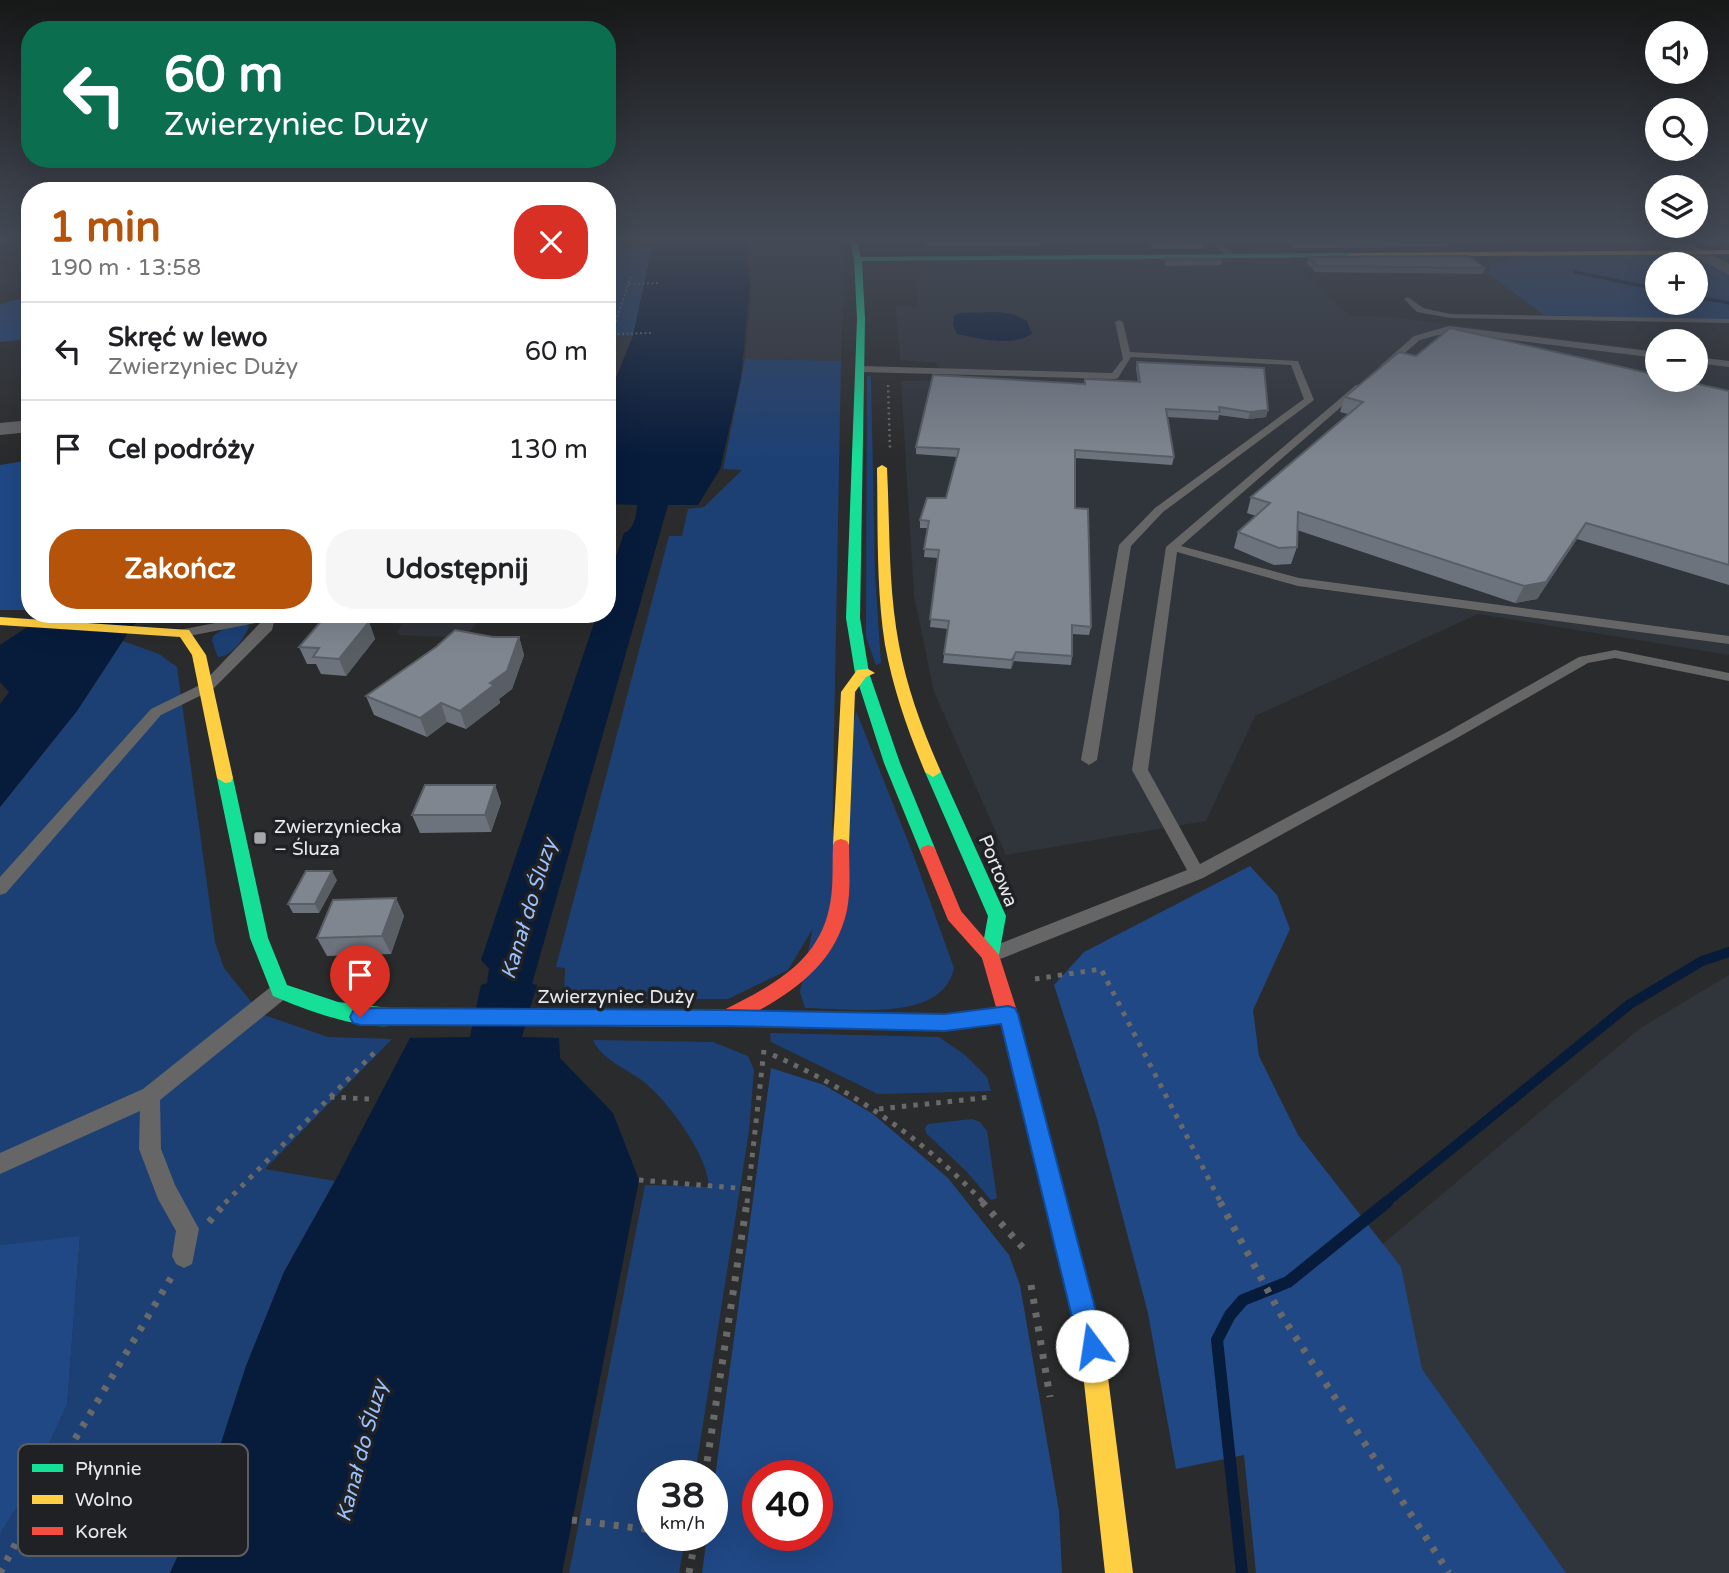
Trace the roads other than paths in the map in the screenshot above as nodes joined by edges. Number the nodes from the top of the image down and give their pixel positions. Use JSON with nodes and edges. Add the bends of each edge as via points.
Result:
{"nodes":[{"id":1,"x":864,"y":312,"type":"edge"},
{"id":2,"x":1432,"y":312,"type":"edge"},
{"id":3,"x":1119,"y":321,"type":"dead end"},
{"id":4,"x":1729,"y":321,"type":"edge"},
{"id":5,"x":1126,"y":354,"type":"junction"},
{"id":6,"x":1645,"y":355,"type":"edge"},
{"id":7,"x":1708,"y":361,"type":"edge"},
{"id":8,"x":1729,"y":364,"type":"edge"},
{"id":9,"x":861,"y":369,"type":"junction"},
{"id":10,"x":1376,"y":373,"type":"edge"},
{"id":11,"x":1366,"y":382,"type":"edge"},
{"id":12,"x":21,"y":427,"type":"edge"},
{"id":13,"x":0,"y":429,"type":"edge"},
{"id":14,"x":886,"y":450,"type":"road end"},
{"id":15,"x":1172,"y":547,"type":"junction"},
{"id":16,"x":0,"y":621,"type":"edge"},
{"id":17,"x":21,"y":621,"type":"edge"},
{"id":18,"x":58,"y":623,"type":"edge"},
{"id":19,"x":235,"y":623,"type":"edge"},
{"id":20,"x":268,"y":623,"type":"edge"},
{"id":21,"x":184,"y":633,"type":"junction"},
{"id":22,"x":1729,"y":640,"type":"edge"},
{"id":23,"x":898,"y":670,"type":"junction"},
{"id":24,"x":862,"y":674,"type":"junction"},
{"id":25,"x":1729,"y":677,"type":"edge"},
{"id":26,"x":206,"y":687,"type":"junction"},
{"id":27,"x":1088,"y":760,"type":"dead end"},
{"id":28,"x":1198,"y":873,"type":"junction"},
{"id":29,"x":0,"y":888,"type":"edge"},
{"id":30,"x":990,"y":955,"type":"junction"},
{"id":31,"x":280,"y":990,"type":"junction"},
{"id":32,"x":1008,"y":1014,"type":"junction"},
{"id":33,"x":726,"y":1018,"type":"junction"},
{"id":34,"x":150,"y":1096,"type":"junction"},
{"id":35,"x":0,"y":1164,"type":"edge"},
{"id":36,"x":184,"y":1256,"type":"road end"},
{"id":37,"x":1119,"y":1573,"type":"edge"}],
"edges":[{"from":1,"to":9,"type":"street"},
{"from":2,"to":4,"type":"lane"},
{"from":3,"to":5,"type":"lane"},
{"from":5,"to":9,"type":"lane","via":[[1115,376]]},
{"from":5,"to":27,"type":"lane","via":[[1295,363],[1309,400],[1160,510],[1125,545]]},
{"from":6,"to":10,"type":"lane","via":[[1595,353],[1449,329],[1417,338]]},
{"from":7,"to":8,"type":"lane"},
{"from":9,"to":24,"type":"street","via":[[853,618]]},
{"from":11,"to":15,"type":"lane"},
{"from":12,"to":13,"type":"street"},
{"from":14,"to":23,"type":"street","name":"Portowa","via":[[883,527],[889,625]]},
{"from":15,"to":22,"type":"lane","via":[[1298,582]]},
{"from":15,"to":28,"type":"lane","via":[[1140,770]]},
{"from":16,"to":17,"type":"street"},
{"from":18,"to":21,"type":"street"},
{"from":19,"to":21,"type":"lane"},
{"from":20,"to":26,"type":"lane"},
{"from":21,"to":26,"type":"street","via":[[199,655]]},
{"from":23,"to":24,"type":"street"},
{"from":23,"to":30,"type":"street","name":"Portowa","via":[[919,740],[997,916]]},
{"from":24,"to":30,"type":"street","via":[[892,763],[954,915]]},
{"from":24,"to":33,"type":"street","via":[[848,692],[838,910],[825,946],[787,987]]},
{"from":25,"to":28,"type":"lane","via":[[1615,654],[1584,660]]},
{"from":26,"to":29,"type":"lane","via":[[156,712]]},
{"from":26,"to":31,"type":"street","via":[[259,938]]},
{"from":28,"to":30,"type":"lane"},
{"from":30,"to":32,"type":"street"},
{"from":31,"to":33,"type":"street","name":"Zwierzyniec Duży","via":[[317,1007],[360,1017]]},
{"from":31,"to":34,"type":"lane"},
{"from":32,"to":33,"type":"street","name":"Zwierzyniec Duży","via":[[945,1023]]},
{"from":32,"to":37,"type":"street","via":[[1092,1346]]},
{"from":34,"to":35,"type":"lane"},
{"from":34,"to":36,"type":"lane","via":[[150,1149],[166,1191],[188,1229]]}]}
